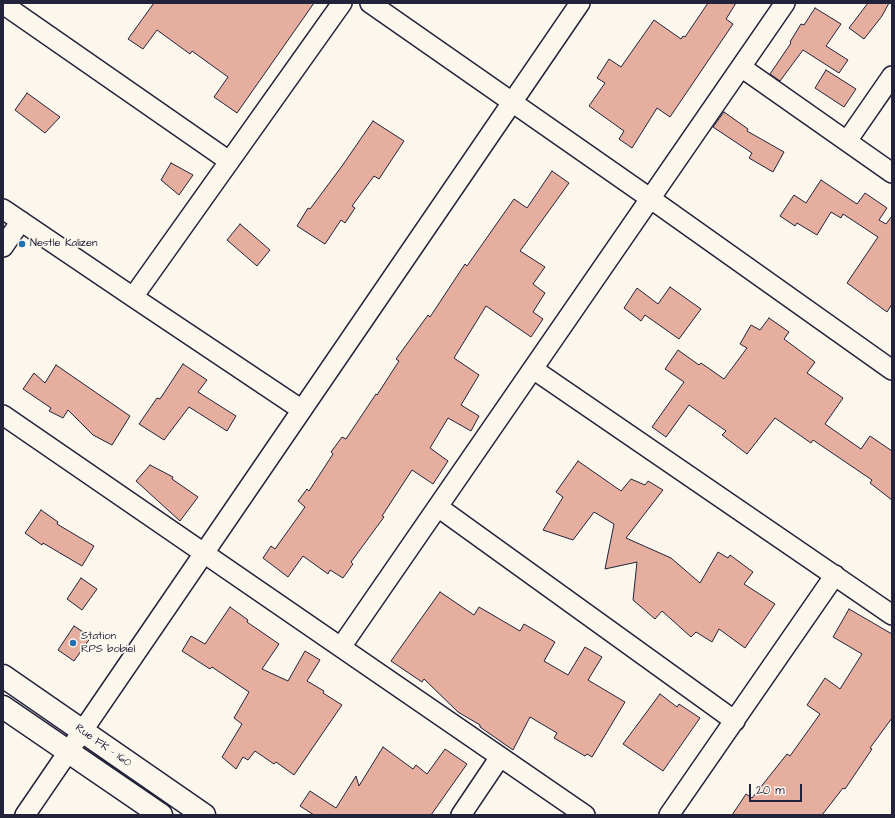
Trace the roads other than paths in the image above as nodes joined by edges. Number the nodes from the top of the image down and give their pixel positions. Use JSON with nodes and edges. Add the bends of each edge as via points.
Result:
{"nodes":[{"id":1,"x":342,"y":3,"type":"edge"},
{"id":2,"x":371,"y":3,"type":"edge"},
{"id":3,"x":580,"y":3,"type":"edge"},
{"id":4,"x":786,"y":3,"type":"edge"},
{"id":5,"x":3,"y":4,"type":"edge"},
{"id":6,"x":741,"y":67,"type":"junction"},
{"id":7,"x":892,"y":76,"type":"edge"},
{"id":8,"x":512,"y":102,"type":"junction"},
{"id":9,"x":847,"y":141,"type":"junction"},
{"id":10,"x":229,"y":161,"type":"junction"},
{"id":11,"x":892,"y":173,"type":"edge"},
{"id":12,"x":651,"y":199,"type":"junction"},
{"id":13,"x":3,"y":209,"type":"edge"},
{"id":14,"x":21,"y":221,"type":"junction"},
{"id":15,"x":3,"y":247,"type":"edge"},
{"id":16,"x":133,"y":297,"type":"junction"},
{"id":17,"x":533,"y":369,"type":"junction"},
{"id":18,"x":892,"y":370,"type":"edge"},
{"id":19,"x":302,"y":410,"type":"junction"},
{"id":20,"x":3,"y":415,"type":"edge"},
{"id":21,"x":438,"y":507,"type":"junction"},
{"id":22,"x":205,"y":553,"type":"junction"},
{"id":23,"x":834,"y":575,"type":"junction"},
{"id":24,"x":892,"y":615,"type":"edge"},
{"id":25,"x":341,"y":647,"type":"junction"},
{"id":26,"x":3,"y":676,"type":"edge"},
{"id":27,"x":3,"y":706,"type":"edge"},
{"id":28,"x":735,"y":721,"type":"junction"},
{"id":29,"x":83,"y":732,"type":"junction"},
{"id":30,"x":69,"y":752,"type":"junction"},
{"id":31,"x":500,"y":757,"type":"junction"},
{"id":32,"x":25,"y":815,"type":"edge"},
{"id":33,"x":161,"y":815,"type":"edge"},
{"id":34,"x":204,"y":815,"type":"edge"},
{"id":35,"x":461,"y":815,"type":"edge"},
{"id":36,"x":585,"y":815,"type":"edge"},
{"id":37,"x":669,"y":815,"type":"edge"}],
"edges":[{"from":1,"to":10,"type":"street"},
{"from":2,"to":8,"type":"street"},
{"from":3,"to":8,"type":"street"},
{"from":4,"to":6,"type":"street"},
{"from":5,"to":10,"type":"street"},
{"from":6,"to":9,"type":"street"},
{"from":6,"to":12,"type":"street"},
{"from":7,"to":9,"type":"street"},
{"from":8,"to":12,"type":"street"},
{"from":8,"to":19,"type":"street"},
{"from":9,"to":11,"type":"street"},
{"from":10,"to":16,"type":"street"},
{"from":12,"to":17,"type":"street"},
{"from":12,"to":18,"type":"street"},
{"from":13,"to":14,"type":"street"},
{"from":14,"to":15,"type":"street"},
{"from":14,"to":16,"type":"street"},
{"from":16,"to":19,"type":"street"},
{"from":17,"to":21,"type":"street"},
{"from":17,"to":23,"type":"street"},
{"from":19,"to":22,"type":"street"},
{"from":20,"to":22,"type":"street"},
{"from":21,"to":25,"type":"street"},
{"from":21,"to":28,"type":"street"},
{"from":22,"to":25,"type":"street"},
{"from":22,"to":29,"type":"street"},
{"from":23,"to":24,"type":"street"},
{"from":23,"to":28,"type":"street"},
{"from":25,"to":31,"type":"street"},
{"from":26,"to":29,"type":"main road","name":"Rue FK - 160"},
{"from":27,"to":30,"type":"main road"},
{"from":28,"to":37,"type":"street"},
{"from":29,"to":30,"type":"street"},
{"from":29,"to":34,"type":"main road","name":"Rue FK - 160"},
{"from":30,"to":32,"type":"street"},
{"from":30,"to":33,"type":"main road"},
{"from":31,"to":35,"type":"street"},
{"from":31,"to":36,"type":"street"}]}
